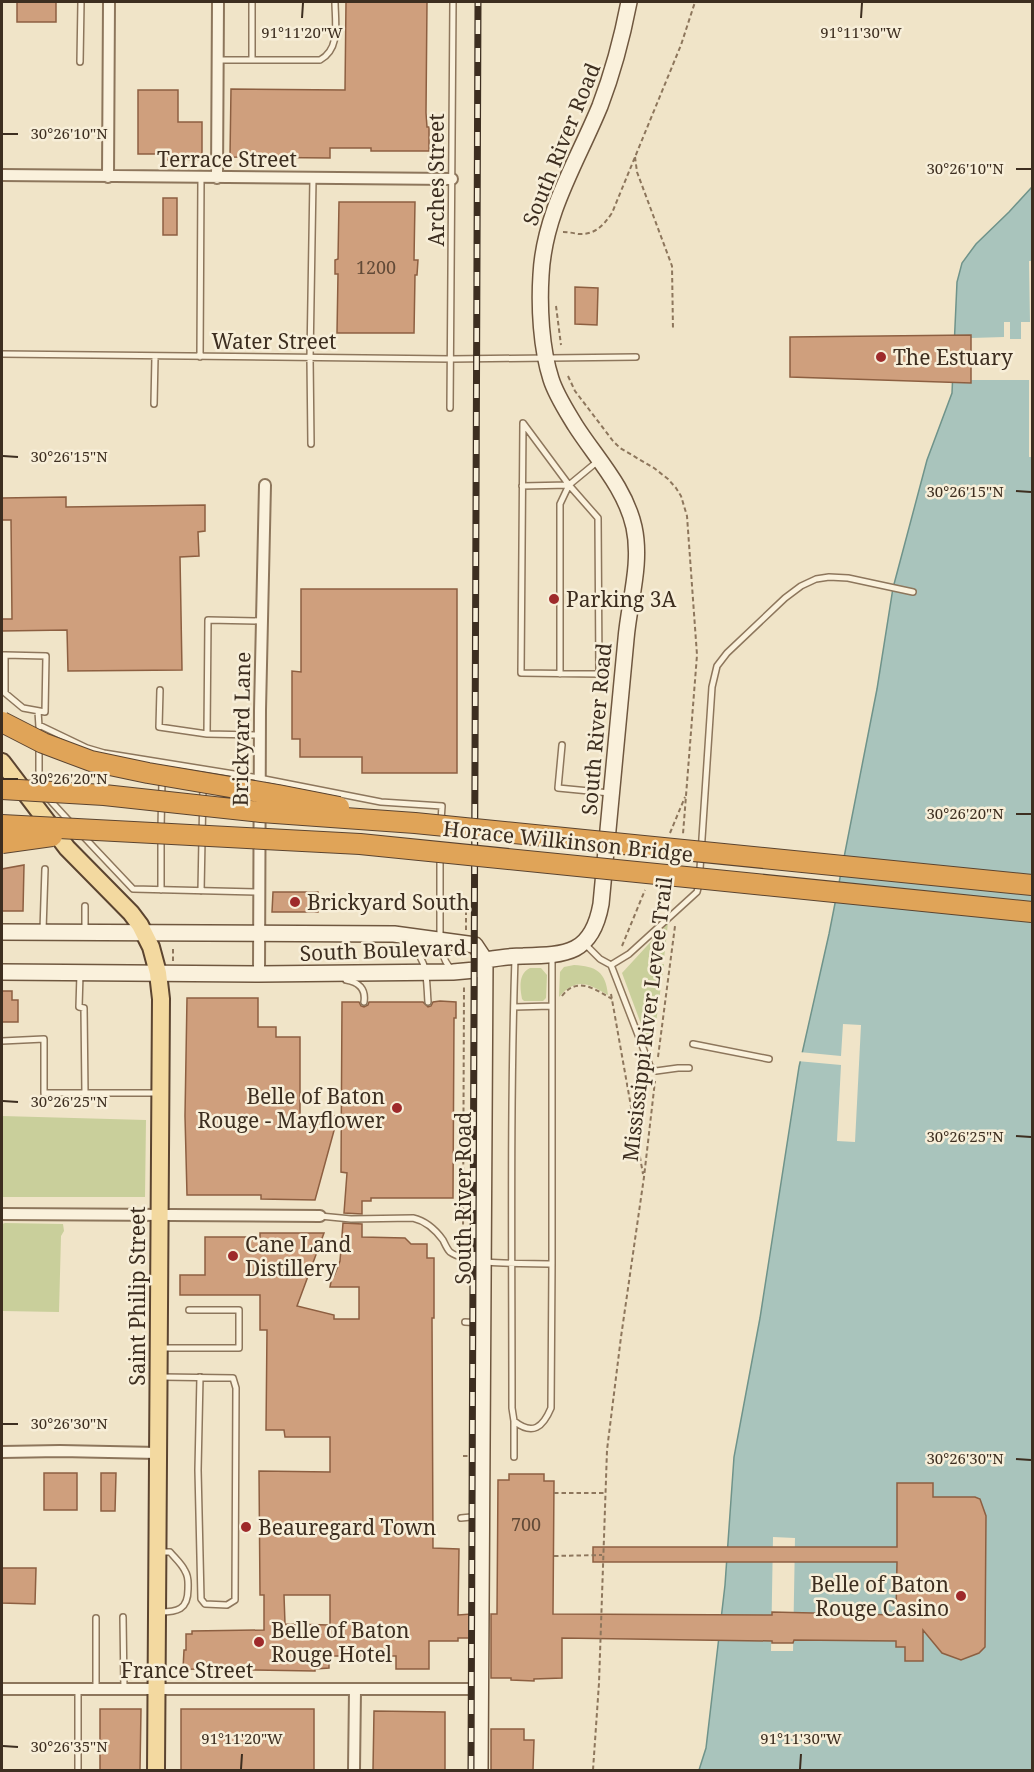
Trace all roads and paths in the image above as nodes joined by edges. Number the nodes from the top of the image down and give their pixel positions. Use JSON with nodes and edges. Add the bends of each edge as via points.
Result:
{"nodes":[{"id":1,"x":81,"y":2,"type":"edge"},
{"id":2,"x":110,"y":2,"type":"edge"},
{"id":3,"x":218,"y":2,"type":"edge"},
{"id":4,"x":252,"y":2,"type":"edge"},
{"id":5,"x":335,"y":2,"type":"edge"},
{"id":6,"x":453,"y":2,"type":"edge"},
{"id":7,"x":629,"y":2,"type":"edge"},
{"id":8,"x":695,"y":2,"type":"edge"},
{"id":9,"x":218,"y":60,"type":"junction"},
{"id":10,"x":252,"y":60,"type":"junction"},
{"id":11,"x":80,"y":62,"type":"dead end"},
{"id":12,"x":635,"y":154,"type":"junction"},
{"id":13,"x":2,"y":175,"type":"edge"},
{"id":14,"x":108,"y":177,"type":"junction"},
{"id":15,"x":201,"y":178,"type":"junction"},
{"id":16,"x":217,"y":178,"type":"junction"},
{"id":17,"x":313,"y":179,"type":"junction"},
{"id":18,"x":452,"y":179,"type":"junction"},
{"id":19,"x":561,"y":235,"type":"dead end"},
{"id":20,"x":556,"y":304,"type":"dead end"},
{"id":21,"x":673,"y":330,"type":"dead end"},
{"id":22,"x":561,"y":345,"type":"dead end"},
{"id":23,"x":2,"y":354,"type":"edge"},
{"id":24,"x":155,"y":357,"type":"junction"},
{"id":25,"x":200,"y":357,"type":"junction"},
{"id":26,"x":636,"y":357,"type":"dead end"},
{"id":27,"x":310,"y":358,"type":"junction"},
{"id":28,"x":546,"y":358,"type":"junction"},
{"id":29,"x":451,"y":359,"type":"junction"},
{"id":30,"x":568,"y":376,"type":"dead end"},
{"id":31,"x":154,"y":404,"type":"dead end"},
{"id":32,"x":450,"y":408,"type":"dead end"},
{"id":33,"x":311,"y":444,"type":"dead end"},
{"id":34,"x":600,"y":460,"type":"junction"},
{"id":35,"x":265,"y":485,"type":"dead end"},
{"id":36,"x":569,"y":485,"type":"junction"},
{"id":37,"x":522,"y":486,"type":"junction"},
{"id":38,"x":914,"y":592,"type":"dead end"},
{"id":39,"x":262,"y":621,"type":"junction"},
{"id":40,"x":3,"y":655,"type":"edge"},
{"id":41,"x":560,"y":674,"type":"junction"},
{"id":42,"x":160,"y":690,"type":"dead end"},
{"id":43,"x":38,"y":711,"type":"junction"},
{"id":44,"x":2,"y":722,"type":"edge"},
{"id":45,"x":39,"y":725,"type":"junction"},
{"id":46,"x":207,"y":734,"type":"junction"},
{"id":47,"x":260,"y":735,"type":"junction"},
{"id":48,"x":562,"y":745,"type":"dead end"},
{"id":49,"x":2,"y":762,"type":"edge"},
{"id":50,"x":162,"y":762,"type":"junction"},
{"id":51,"x":203,"y":769,"type":"junction"},
{"id":52,"x":259,"y":778,"type":"junction"},
{"id":53,"x":2,"y":789,"type":"edge"},
{"id":54,"x":687,"y":792,"type":"junction"},
{"id":55,"x":611,"y":793,"type":"junction"},
{"id":56,"x":416,"y":822,"type":"junction"},
{"id":57,"x":2,"y":825,"type":"edge"},
{"id":58,"x":441,"y":829,"type":"dead end"},
{"id":59,"x":98,"y":830,"type":"junction"},
{"id":60,"x":668,"y":837,"type":"dead end"},
{"id":61,"x":683,"y":837,"type":"dead end"},
{"id":62,"x":441,"y":840,"type":"dead end"},
{"id":63,"x":2,"y":843,"type":"edge"},
{"id":64,"x":45,"y":868,"type":"dead end"},
{"id":65,"x":1032,"y":885,"type":"edge"},
{"id":66,"x":646,"y":887,"type":"dead end"},
{"id":67,"x":161,"y":890,"type":"junction"},
{"id":68,"x":201,"y":891,"type":"junction"},
{"id":69,"x":258,"y":892,"type":"junction"},
{"id":70,"x":466,"y":900,"type":"dead end"},
{"id":71,"x":85,"y":906,"type":"dead end"},
{"id":72,"x":677,"y":909,"type":"junction"},
{"id":73,"x":1032,"y":912,"type":"edge"},
{"id":74,"x":2,"y":932,"type":"edge"},
{"id":75,"x":43,"y":932,"type":"junction"},
{"id":76,"x":85,"y":932,"type":"junction"},
{"id":77,"x":144,"y":933,"type":"junction"},
{"id":78,"x":258,"y":933,"type":"junction"},
{"id":79,"x":389,"y":934,"type":"junction"},
{"id":80,"x":440,"y":939,"type":"junction"},
{"id":81,"x":173,"y":943,"type":"dead end"},
{"id":82,"x":465,"y":943,"type":"junction"},
{"id":83,"x":583,"y":943,"type":"junction"},
{"id":84,"x":552,"y":956,"type":"junction"},
{"id":85,"x":515,"y":957,"type":"junction"},
{"id":86,"x":485,"y":960,"type":"junction"},
{"id":87,"x":611,"y":965,"type":"junction"},
{"id":88,"x":165,"y":970,"type":"junction"},
{"id":89,"x":426,"y":971,"type":"junction"},
{"id":90,"x":459,"y":971,"type":"junction"},
{"id":91,"x":2,"y":972,"type":"edge"},
{"id":92,"x":80,"y":973,"type":"junction"},
{"id":93,"x":259,"y":974,"type":"junction"},
{"id":94,"x":610,"y":990,"type":"dead end"},
{"id":95,"x":612,"y":999,"type":"junction"},
{"id":96,"x":364,"y":1002,"type":"dead end"},
{"id":97,"x":428,"y":1002,"type":"dead end"},
{"id":98,"x":514,"y":1007,"type":"junction"},
{"id":99,"x":552,"y":1008,"type":"junction"},
{"id":100,"x":2,"y":1041,"type":"edge"},
{"id":101,"x":693,"y":1044,"type":"dead end"},
{"id":102,"x":769,"y":1059,"type":"dead end"},
{"id":103,"x":689,"y":1068,"type":"dead end"},
{"id":104,"x":656,"y":1071,"type":"junction"},
{"id":105,"x":85,"y":1093,"type":"junction"},
{"id":106,"x":161,"y":1093,"type":"junction"},
{"id":107,"x":644,"y":1177,"type":"junction"},
{"id":108,"x":2,"y":1214,"type":"edge"},
{"id":109,"x":159,"y":1215,"type":"junction"},
{"id":110,"x":320,"y":1216,"type":"joint"},
{"id":111,"x":442,"y":1240,"type":"junction"},
{"id":112,"x":483,"y":1261,"type":"junction"},
{"id":113,"x":512,"y":1262,"type":"junction"},
{"id":114,"x":552,"y":1264,"type":"junction"},
{"id":115,"x":189,"y":1310,"type":"dead end"},
{"id":116,"x":465,"y":1322,"type":"dead end"},
{"id":117,"x":483,"y":1323,"type":"junction"},
{"id":118,"x":158,"y":1348,"type":"junction"},
{"id":119,"x":158,"y":1377,"type":"junction"},
{"id":120,"x":200,"y":1377,"type":"junction"},
{"id":121,"x":514,"y":1421,"type":"junction"},
{"id":122,"x":2,"y":1452,"type":"edge"},
{"id":123,"x":158,"y":1453,"type":"junction"},
{"id":124,"x":514,"y":1457,"type":"dead end"},
{"id":125,"x":554,"y":1493,"type":"dead end"},
{"id":126,"x":604,"y":1493,"type":"junction"},
{"id":127,"x":482,"y":1515,"type":"junction"},
{"id":128,"x":461,"y":1518,"type":"dead end"},
{"id":129,"x":158,"y":1552,"type":"junction"},
{"id":130,"x":603,"y":1555,"type":"junction"},
{"id":131,"x":554,"y":1556,"type":"dead end"},
{"id":132,"x":200,"y":1574,"type":"junction"},
{"id":133,"x":188,"y":1578,"type":"junction"},
{"id":134,"x":158,"y":1612,"type":"junction"},
{"id":135,"x":123,"y":1617,"type":"dead end"},
{"id":136,"x":96,"y":1618,"type":"dead end"},
{"id":137,"x":2,"y":1689,"type":"edge"},
{"id":138,"x":78,"y":1689,"type":"junction"},
{"id":139,"x":96,"y":1689,"type":"junction"},
{"id":140,"x":124,"y":1689,"type":"junction"},
{"id":141,"x":157,"y":1689,"type":"junction"},
{"id":142,"x":480,"y":1689,"type":"junction"},
{"id":143,"x":355,"y":1690,"type":"junction"},
{"id":144,"x":78,"y":1770,"type":"edge"},
{"id":145,"x":156,"y":1770,"type":"edge"},
{"id":146,"x":354,"y":1770,"type":"edge"},
{"id":147,"x":480,"y":1770,"type":"edge"},
{"id":148,"x":593,"y":1770,"type":"edge"}],
"edges":[{"from":1,"to":11,"type":"lane"},
{"from":2,"to":14,"type":"street"},
{"from":3,"to":9,"type":"street"},
{"from":4,"to":10,"type":"lane"},
{"from":5,"to":10,"type":"lane","via":[[335,39],[325,57],[314,61]]},
{"from":6,"to":18,"type":"lane","name":"Arches Street"},
{"from":7,"to":28,"type":"main road","name":"South River Road","via":[[614,68],[555,206],[545,239],[541,284]]},
{"from":8,"to":12,"type":"path"},
{"from":9,"to":10,"type":"lane"},
{"from":9,"to":16,"type":"street"},
{"from":12,"to":19,"type":"path","via":[[612,213],[602,227],[588,234]]},
{"from":12,"to":21,"type":"path","via":[[637,172],[672,266]]},
{"from":13,"to":14,"type":"street","name":"Terrace Street"},
{"from":14,"to":15,"type":"street","name":"Terrace Street"},
{"from":15,"to":16,"type":"street","name":"Terrace Street"},
{"from":15,"to":25,"type":"lane"},
{"from":16,"to":17,"type":"street","name":"Terrace Street"},
{"from":17,"to":18,"type":"street","name":"Terrace Street"},
{"from":17,"to":27,"type":"lane"},
{"from":18,"to":29,"type":"lane","name":"Arches Street"},
{"from":20,"to":22,"type":"path"},
{"from":23,"to":24,"type":"lane","name":"Water Street"},
{"from":24,"to":25,"type":"lane","name":"Water Street"},
{"from":24,"to":31,"type":"lane"},
{"from":25,"to":27,"type":"lane","name":"Water Street"},
{"from":26,"to":28,"type":"lane","name":"Water Street"},
{"from":27,"to":29,"type":"lane","name":"Water Street"},
{"from":27,"to":33,"type":"lane"},
{"from":28,"to":29,"type":"lane","name":"Water Street"},
{"from":28,"to":34,"type":"main road","name":"South River Road","via":[[559,398]]},
{"from":29,"to":32,"type":"lane","name":"Arches Street"},
{"from":30,"to":54,"type":"path","via":[[613,441],[668,478],[685,509],[697,648]]},
{"from":34,"to":36,"type":"lane"},
{"from":34,"to":55,"type":"main road","name":"South River Road","via":[[627,504],[637,555]]},
{"from":35,"to":39,"type":"street","name":"Brickyard Lane"},
{"from":36,"to":37,"type":"lane"},
{"from":36,"to":37,"type":"lane","via":[[523,423]]},
{"from":36,"to":41,"type":"lane","via":[[560,504]]},
{"from":36,"to":41,"type":"lane","via":[[598,518],[599,674]]},
{"from":37,"to":41,"type":"lane","via":[[521,673]]},
{"from":38,"to":72,"type":"lane","via":[[848,578],[816,579],[785,598],[717,666],[712,687],[699,884],[697,892]]},
{"from":39,"to":46,"type":"lane","via":[[208,620]]},
{"from":39,"to":47,"type":"street","name":"Brickyard Lane"},
{"from":40,"to":43,"type":"lane","via":[[5,693],[23,708]]},
{"from":40,"to":43,"type":"lane","via":[[46,656],[45,712]]},
{"from":42,"to":46,"type":"lane","via":[[159,727]]},
{"from":43,"to":45,"type":"lane"},
{"from":44,"to":56,"type":"highway","bridge":true,"via":[[43,743],[99,763]]},
{"from":45,"to":50,"type":"lane","via":[[87,748]]},
{"from":45,"to":67,"type":"lane","via":[[39,788],[133,890]]},
{"from":46,"to":47,"type":"lane"},
{"from":47,"to":52,"type":"street","name":"Brickyard Lane"},
{"from":48,"to":55,"type":"lane","via":[[558,788]]},
{"from":49,"to":77,"type":"main road","name":"Saint Philip Street","via":[[68,848],[131,913]]},
{"from":50,"to":51,"type":"lane"},
{"from":50,"to":67,"type":"lane"},
{"from":51,"to":52,"type":"lane"},
{"from":51,"to":68,"type":"lane"},
{"from":52,"to":58,"type":"lane","via":[[381,802],[442,806]]},
{"from":52,"to":69,"type":"street","name":"Brickyard Lane"},
{"from":53,"to":56,"type":"highway","bridge":true},
{"from":54,"to":60,"type":"path"},
{"from":54,"to":61,"type":"path"},
{"from":55,"to":83,"type":"main road","name":"South River Road","via":[[600,911],[593,933]]},
{"from":56,"to":65,"type":"highway","name":"Horace Wilkinson Bridge","bridge":true},
{"from":57,"to":59,"type":"highway","bridge":true},
{"from":59,"to":63,"type":"highway","bridge":true},
{"from":59,"to":73,"type":"highway","name":"Horace Wilkinson Bridge","bridge":true,"via":[[360,844]]},
{"from":62,"to":80,"type":"lane"},
{"from":64,"to":75,"type":"lane"},
{"from":66,"to":87,"type":"path","name":"Mississippi River Levee Trail"},
{"from":67,"to":68,"type":"lane"},
{"from":68,"to":69,"type":"lane"},
{"from":69,"to":78,"type":"street","name":"Brickyard Lane"},
{"from":70,"to":82,"type":"path"},
{"from":71,"to":76,"type":"lane"},
{"from":72,"to":87,"type":"lane","via":[[629,954]]},
{"from":72,"to":104,"type":"path","name":"Mississippi River Levee Trail"},
{"from":74,"to":75,"type":"main road","name":"South Boulevard"},
{"from":75,"to":76,"type":"main road","name":"South Boulevard"},
{"from":76,"to":77,"type":"main road","name":"South Boulevard"},
{"from":77,"to":78,"type":"main road","name":"South Boulevard"},
{"from":77,"to":88,"type":"main road","name":"Saint Philip Street"},
{"from":78,"to":79,"type":"main road","name":"South Boulevard"},
{"from":78,"to":93,"type":"street","name":"Brickyard Lane"},
{"from":79,"to":80,"type":"main road","name":"South Boulevard"},
{"from":79,"to":89,"type":"lane","via":[[412,946]]},
{"from":80,"to":82,"type":"main road","name":"South Boulevard"},
{"from":80,"to":90,"type":"lane","via":[[445,962]]},
{"from":81,"to":88,"type":"path"},
{"from":82,"to":86,"type":"main road","name":"South Boulevard","via":[[475,945]]},
{"from":83,"to":84,"type":"main road"},
{"from":83,"to":87,"type":"lane"},
{"from":84,"to":85,"type":"main road"},
{"from":84,"to":99,"type":"lane"},
{"from":85,"to":86,"type":"main road"},
{"from":85,"to":98,"type":"lane"},
{"from":86,"to":90,"type":"main road","name":"South Boulevard","via":[[475,970]]},
{"from":86,"to":112,"type":"main road","name":"South River Road"},
{"from":87,"to":104,"type":"lane","via":[[650,1066]]},
{"from":88,"to":92,"type":"main road","name":"South Boulevard"},
{"from":88,"to":93,"type":"main road","name":"South Boulevard"},
{"from":88,"to":106,"type":"main road","name":"Saint Philip Street","via":[[161,999]]},
{"from":89,"to":90,"type":"main road","name":"South Boulevard"},
{"from":89,"to":93,"type":"main road","name":"South Boulevard"},
{"from":89,"to":97,"type":"lane"},
{"from":90,"to":111,"type":"path","via":[[463,1239]]},
{"from":91,"to":92,"type":"main road","name":"South Boulevard"},
{"from":92,"to":105,"type":"lane"},
{"from":93,"to":96,"type":"lane","via":[[278,980],[353,981],[363,989]]},
{"from":94,"to":95,"type":"path","name":"Mississippi River Levee Trail"},
{"from":95,"to":99,"type":"path","via":[[597,990],[577,986]]},
{"from":95,"to":107,"type":"path","name":"Mississippi River Levee Trail"},
{"from":98,"to":99,"type":"lane"},
{"from":98,"to":113,"type":"lane"},
{"from":99,"to":114,"type":"lane"},
{"from":100,"to":105,"type":"lane","via":[[44,1039],[44,1093]]},
{"from":101,"to":102,"type":"lane"},
{"from":103,"to":104,"type":"lane"},
{"from":104,"to":107,"type":"path","name":"Mississippi River Levee Trail"},
{"from":105,"to":106,"type":"lane"},
{"from":106,"to":109,"type":"main road","name":"Saint Philip Street"},
{"from":107,"to":126,"type":"path","name":"Mississippi River Levee Trail","via":[[619,1348]]},
{"from":108,"to":109,"type":"street"},
{"from":109,"to":110,"type":"street"},
{"from":109,"to":118,"type":"main road","name":"Saint Philip Street"},
{"from":110,"to":111,"type":"lane","via":[[414,1218],[423,1220]]},
{"from":111,"to":112,"type":"lane","via":[[449,1251],[468,1260]]},
{"from":112,"to":113,"type":"lane"},
{"from":112,"to":117,"type":"main road","name":"South River Road"},
{"from":113,"to":114,"type":"lane"},
{"from":113,"to":121,"type":"lane"},
{"from":114,"to":121,"type":"lane","via":[[550,1408],[545,1422],[535,1428],[523,1428]]},
{"from":115,"to":118,"type":"lane","via":[[239,1310],[239,1348]]},
{"from":116,"to":117,"type":"lane"},
{"from":117,"to":127,"type":"main road","name":"South River Road"},
{"from":118,"to":119,"type":"main road","name":"Saint Philip Street"},
{"from":119,"to":120,"type":"lane"},
{"from":119,"to":123,"type":"main road","name":"Saint Philip Street"},
{"from":120,"to":132,"type":"lane"},
{"from":120,"to":132,"type":"lane","via":[[233,1378],[236,1388],[235,1600],[227,1605],[205,1604],[201,1599]]},
{"from":121,"to":124,"type":"lane"},
{"from":122,"to":123,"type":"street"},
{"from":123,"to":129,"type":"main road","name":"Saint Philip Street"},
{"from":125,"to":126,"type":"path"},
{"from":126,"to":130,"type":"path","name":"Mississippi River Levee Trail"},
{"from":127,"to":128,"type":"lane"},
{"from":127,"to":142,"type":"main road","name":"South River Road"},
{"from":129,"to":133,"type":"lane","via":[[170,1552]]},
{"from":129,"to":134,"type":"main road","name":"Saint Philip Street"},
{"from":130,"to":131,"type":"path"},
{"from":130,"to":148,"type":"path","name":"Mississippi River Levee Trail"},
{"from":132,"to":133,"type":"lane"},
{"from":133,"to":134,"type":"lane","via":[[184,1605],[175,1611]]},
{"from":134,"to":141,"type":"main road","name":"Saint Philip Street"},
{"from":135,"to":140,"type":"lane"},
{"from":136,"to":139,"type":"lane"},
{"from":137,"to":138,"type":"street","name":"France Street"},
{"from":138,"to":139,"type":"street","name":"France Street"},
{"from":138,"to":144,"type":"lane"},
{"from":139,"to":140,"type":"street","name":"France Street"},
{"from":140,"to":141,"type":"street","name":"France Street"},
{"from":141,"to":143,"type":"street","name":"France Street"},
{"from":141,"to":145,"type":"main road","name":"Saint Philip Street"},
{"from":142,"to":143,"type":"street","name":"France Street"},
{"from":142,"to":147,"type":"main road","name":"South River Road"},
{"from":143,"to":146,"type":"street"}]}
